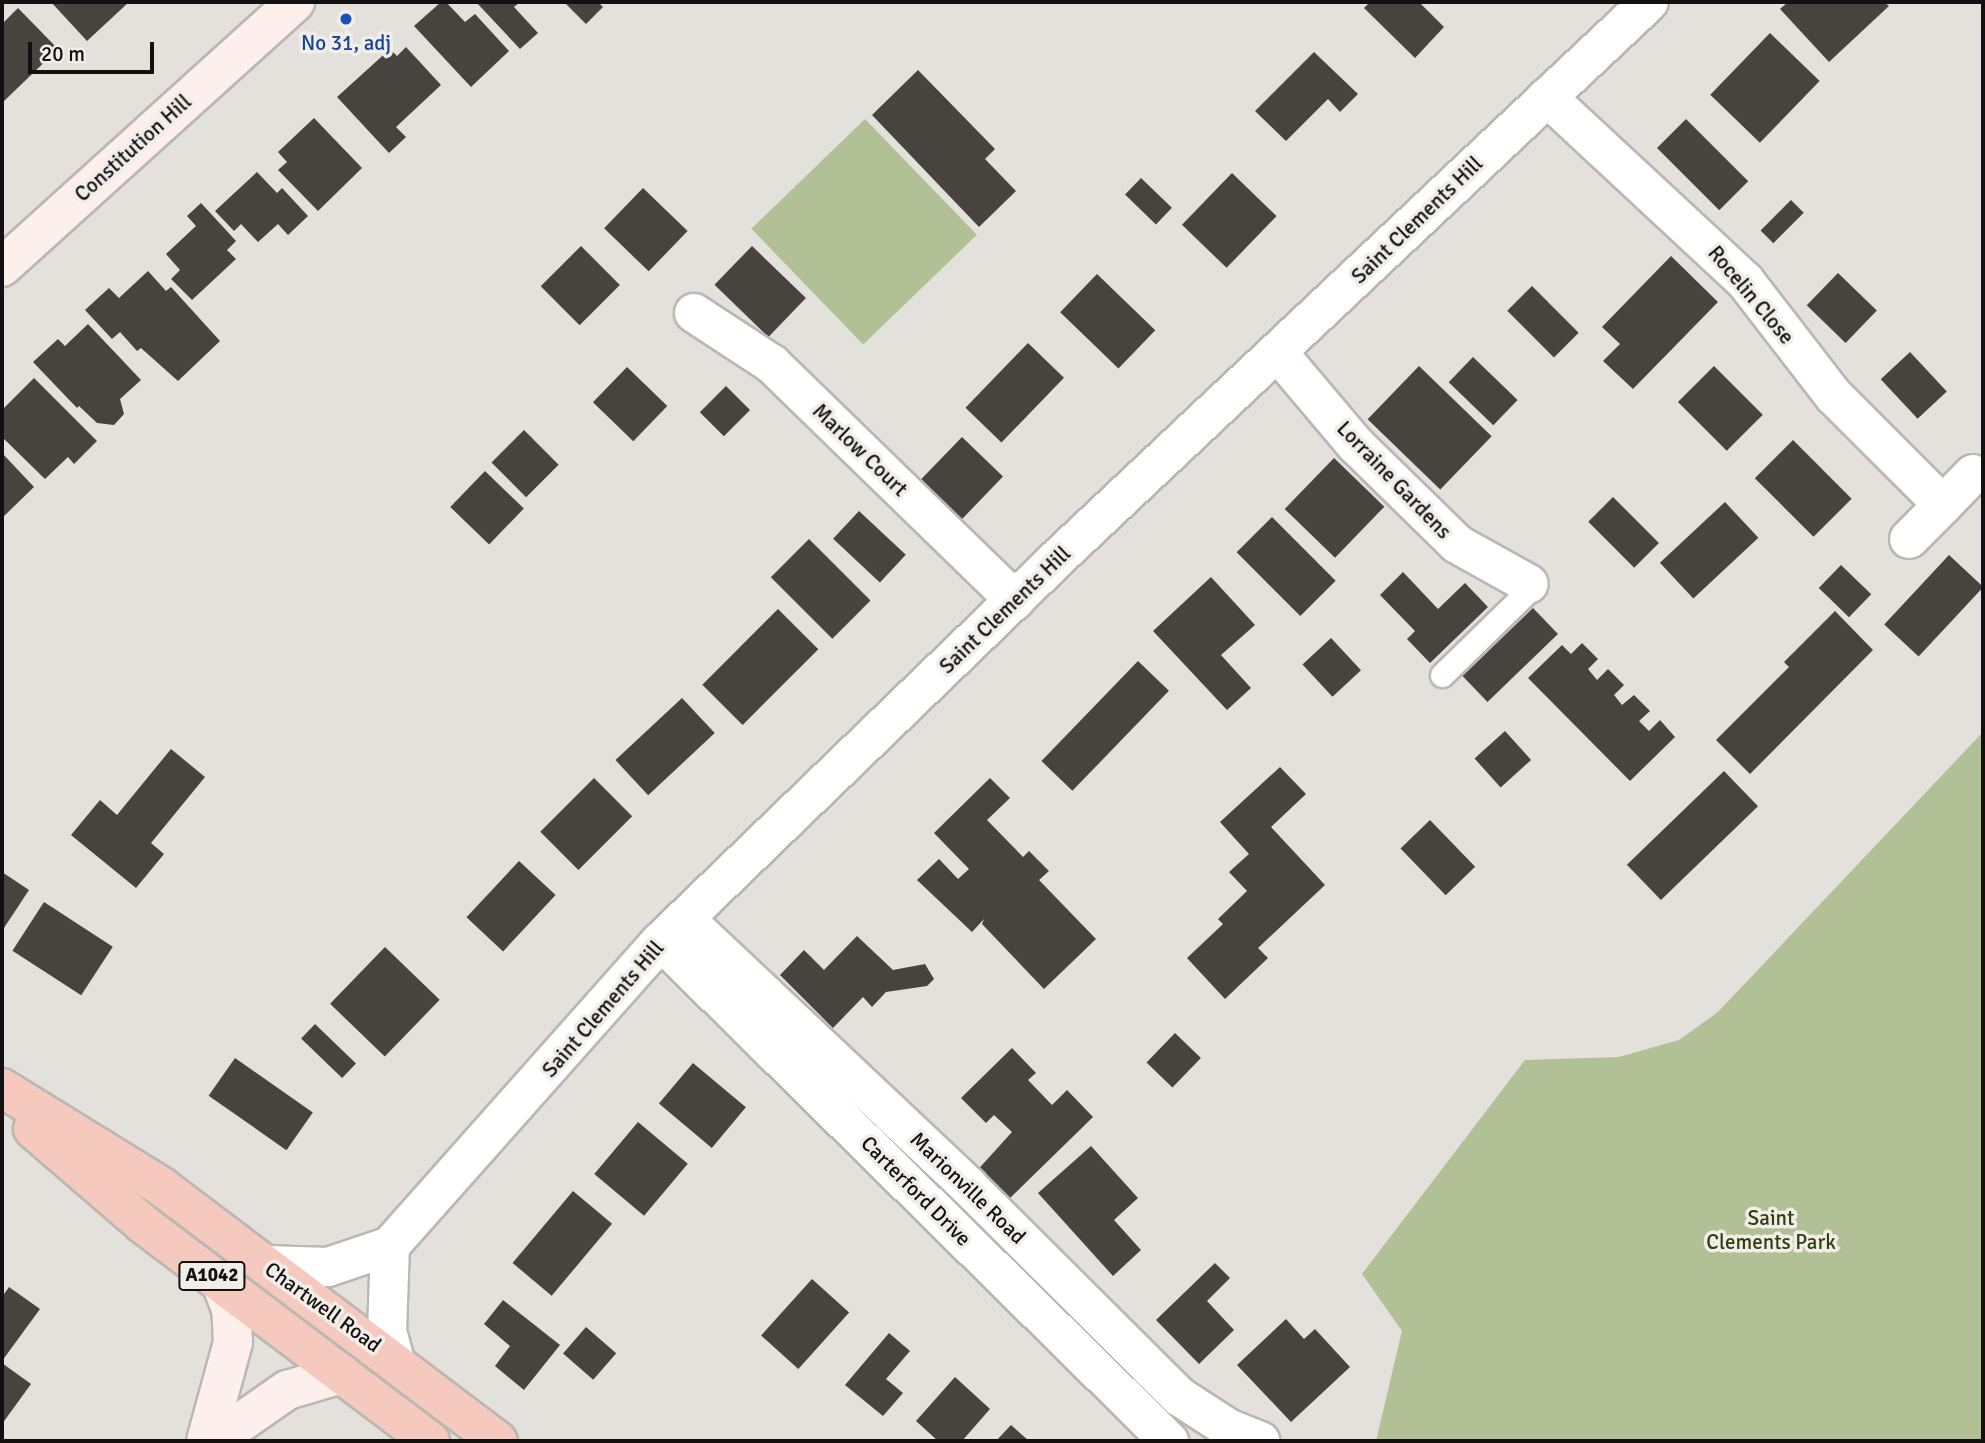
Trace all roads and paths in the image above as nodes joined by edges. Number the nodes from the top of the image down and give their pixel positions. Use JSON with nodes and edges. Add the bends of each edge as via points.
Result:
{"nodes":[{"id":1,"x":296,"y":2,"type":"edge"},
{"id":2,"x":1649,"y":2,"type":"edge"},
{"id":3,"x":1547,"y":97,"type":"junction"},
{"id":4,"x":2,"y":267,"type":"edge"},
{"id":5,"x":694,"y":313,"type":"dead end"},
{"id":6,"x":1279,"y":354,"type":"junction"},
{"id":7,"x":1973,"y":474,"type":"dead end"},
{"id":8,"x":1943,"y":505,"type":"junction"},
{"id":9,"x":1909,"y":539,"type":"dead end"},
{"id":10,"x":1525,"y":591,"type":"joint"},
{"id":11,"x":1015,"y":600,"type":"junction"},
{"id":12,"x":1442,"y":675,"type":"dead end"},
{"id":13,"x":673,"y":930,"type":"junction"},
{"id":14,"x":2,"y":1088,"type":"edge"},
{"id":15,"x":2,"y":1101,"type":"edge"},
{"id":16,"x":390,"y":1246,"type":"junction"},
{"id":17,"x":266,"y":1265,"type":"junction"},
{"id":18,"x":221,"y":1283,"type":"junction"},
{"id":19,"x":395,"y":1360,"type":"junction"},
{"id":20,"x":342,"y":1374,"type":"junction"},
{"id":21,"x":206,"y":1441,"type":"edge"},
{"id":22,"x":215,"y":1441,"type":"edge"},
{"id":23,"x":430,"y":1441,"type":"edge"},
{"id":24,"x":498,"y":1441,"type":"edge"},
{"id":25,"x":1169,"y":1441,"type":"edge"},
{"id":26,"x":1261,"y":1441,"type":"edge"}],
"edges":[{"from":1,"to":4,"type":"main road","name":"Constitution Hill"},
{"from":2,"to":3,"type":"street","name":"Saint Clements Hill"},
{"from":3,"to":6,"type":"street","name":"Saint Clements Hill"},
{"from":3,"to":8,"type":"street","name":"Rocelin Close","via":[[1745,281],[1834,396]]},
{"from":5,"to":11,"type":"street","name":"Marlow Court","via":[[772,364]]},
{"from":6,"to":10,"type":"street","name":"Lorraine Gardens","via":[[1356,445],[1457,544]]},
{"from":6,"to":11,"type":"street","name":"Saint Clements Hill"},
{"from":7,"to":8,"type":"street"},
{"from":8,"to":9,"type":"street"},
{"from":10,"to":12,"type":"lane"},
{"from":11,"to":13,"type":"street","name":"Saint Clements Hill"},
{"from":13,"to":16,"type":"street","name":"Saint Clements Hill"},
{"from":13,"to":25,"type":"street","name":"Carterford Drive"},
{"from":13,"to":26,"type":"street","name":"Marionville Road","via":[[968,1186],[1180,1397],[1228,1428]]},
{"from":14,"to":17,"type":"highway","name":"Chartwell Road","number":"A1042","via":[[162,1187]]},
{"from":15,"to":18,"type":"highway","name":"Chartwell Road","number":"A1042","via":[[143,1224]]},
{"from":16,"to":17,"type":"street","name":"Saint Clements Hill","via":[[328,1267]]},
{"from":16,"to":19,"type":"street","via":[[387,1331]]},
{"from":17,"to":19,"type":"highway","name":"Chartwell Road","number":"A1042"},
{"from":18,"to":20,"type":"highway","name":"Chartwell Road","number":"A1042"},
{"from":18,"to":21,"type":"main road","via":[[231,1309],[233,1342]]},
{"from":19,"to":24,"type":"highway","name":"Chartwell Road","number":"A1042"},
{"from":20,"to":22,"type":"main road","via":[[287,1390]]},
{"from":20,"to":23,"type":"highway","name":"Chartwell Road","number":"A1042"}]}
